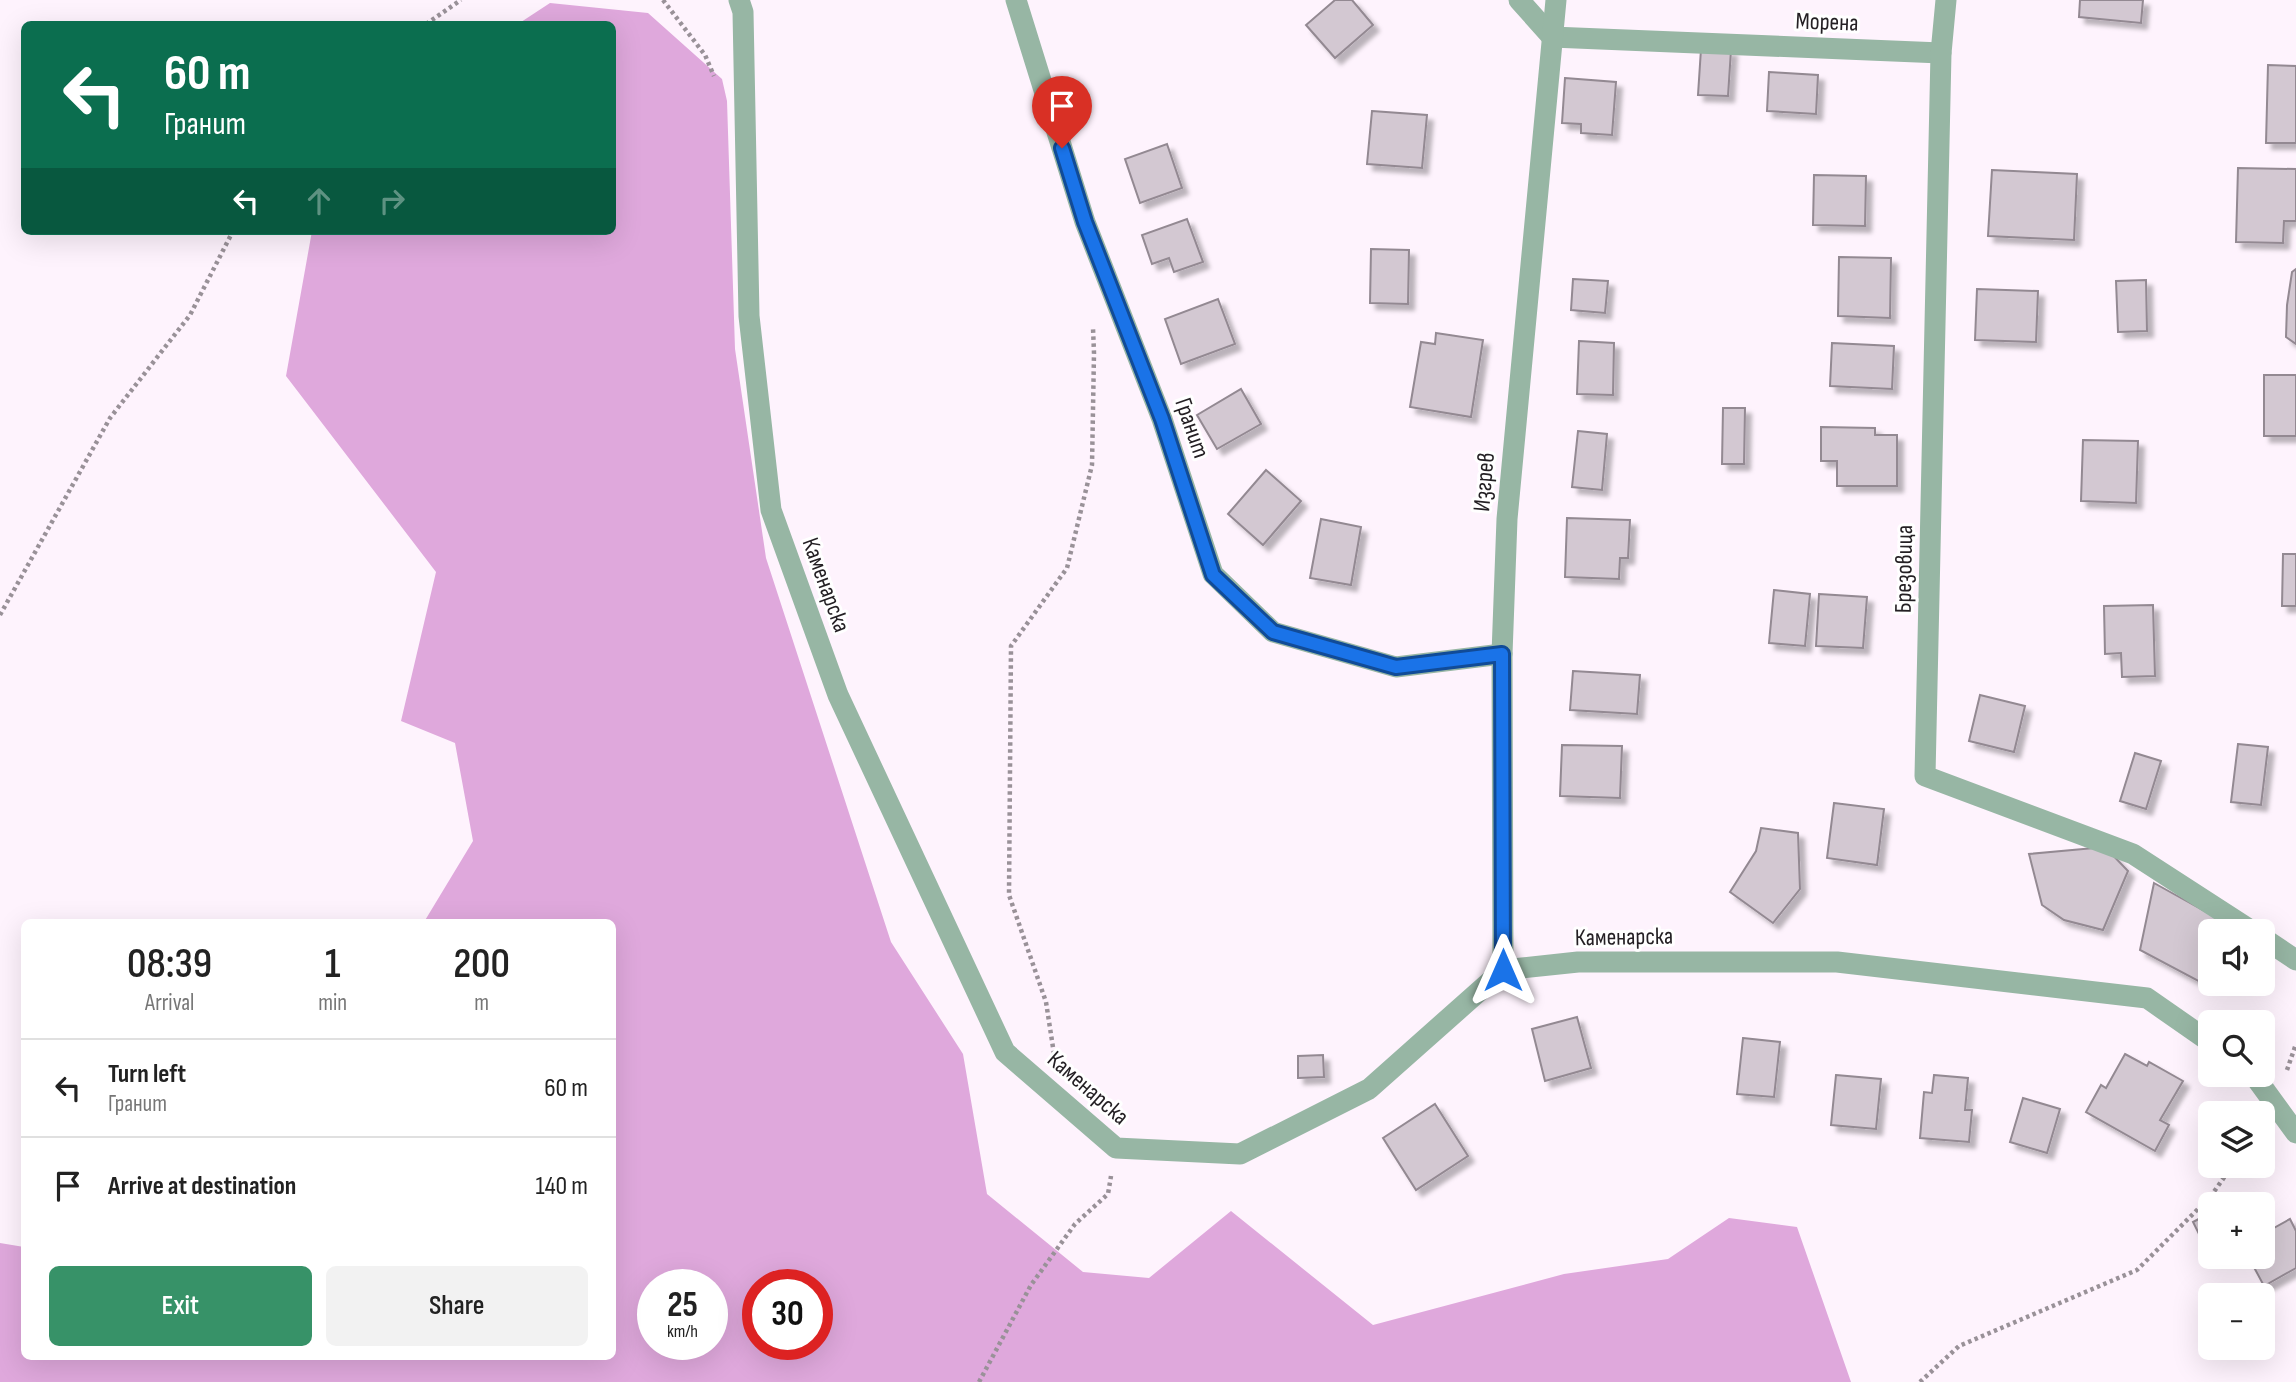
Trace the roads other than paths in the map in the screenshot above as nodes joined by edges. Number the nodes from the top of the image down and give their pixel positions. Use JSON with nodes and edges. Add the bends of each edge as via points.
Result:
{"nodes":[{"id":1,"x":738,"y":0,"type":"edge"},
{"id":2,"x":1016,"y":0,"type":"edge"},
{"id":3,"x":1519,"y":0,"type":"edge"},
{"id":4,"x":1556,"y":0,"type":"edge"},
{"id":5,"x":1946,"y":0,"type":"edge"},
{"id":6,"x":1552,"y":37,"type":"junction"},
{"id":7,"x":1941,"y":53,"type":"junction"},
{"id":8,"x":1502,"y":654,"type":"junction"},
{"id":9,"x":2233,"y":919,"type":"edge"},
{"id":10,"x":2275,"y":946,"type":"edge"},
{"id":11,"x":2296,"y":960,"type":"edge"},
{"id":12,"x":1503,"y":970,"type":"junction"},
{"id":13,"x":2198,"y":1034,"type":"edge"},
{"id":14,"x":2262,"y":1087,"type":"edge"},
{"id":15,"x":2296,"y":1133,"type":"edge"}],
"edges":[{"from":1,"to":12,"type":"street","name":"Каменарска","via":[[743,12],[749,316],[771,510],[838,695],[1005,1052],[1116,1148],[1240,1154],[1369,1089]]},
{"from":2,"to":8,"type":"street","name":"Гранит","via":[[1085,222],[1162,419],[1213,575],[1273,632],[1396,667]]},
{"from":3,"to":6,"type":"street"},
{"from":4,"to":6,"type":"street","name":"Изгрев"},
{"from":5,"to":7,"type":"street","name":"Брезовица"},
{"from":6,"to":7,"type":"street","name":"Морена"},
{"from":6,"to":8,"type":"street","name":"Изгрев","via":[[1507,519]]},
{"from":7,"to":9,"type":"street","name":"Брезовица","via":[[1925,776],[2133,854]]},
{"from":8,"to":12,"type":"street","name":"Изгрев"},
{"from":10,"to":11,"type":"street"},
{"from":12,"to":13,"type":"street","name":"Каменарска","via":[[1578,962],[1837,962],[2147,998]]},
{"from":14,"to":15,"type":"street"}]}
